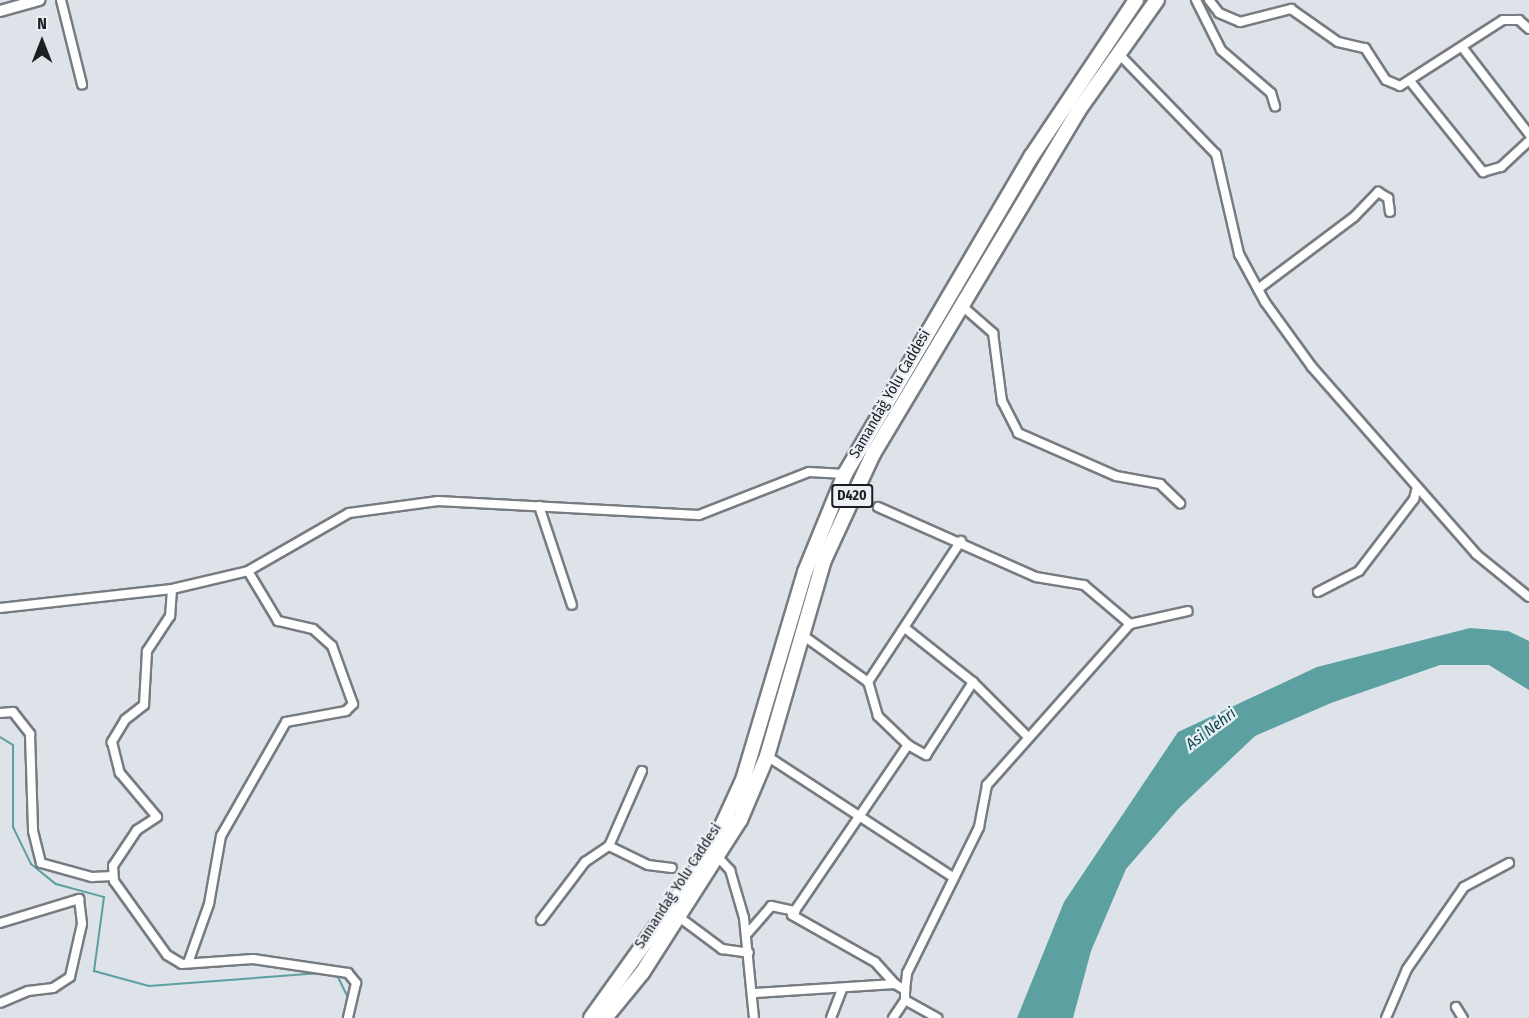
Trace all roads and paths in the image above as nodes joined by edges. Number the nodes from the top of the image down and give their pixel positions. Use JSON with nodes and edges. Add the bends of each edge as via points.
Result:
{"nodes":[{"id":1,"x":35,"y":0,"type":"edge"},
{"id":2,"x":61,"y":0,"type":"edge"},
{"id":3,"x":1136,"y":0,"type":"edge"},
{"id":4,"x":1157,"y":0,"type":"edge"},
{"id":5,"x":1196,"y":0,"type":"edge"},
{"id":6,"x":1209,"y":0,"type":"edge"},
{"id":7,"x":0,"y":10,"type":"edge"},
{"id":8,"x":1529,"y":29,"type":"edge"},
{"id":9,"x":1462,"y":48,"type":"junction"},
{"id":10,"x":1117,"y":52,"type":"junction"},
{"id":11,"x":1410,"y":81,"type":"junction"},
{"id":12,"x":82,"y":84,"type":"dead end"},
{"id":13,"x":1275,"y":106,"type":"dead end"},
{"id":14,"x":1529,"y":134,"type":"edge"},
{"id":15,"x":1529,"y":141,"type":"edge"},
{"id":16,"x":1390,"y":212,"type":"dead end"},
{"id":17,"x":1258,"y":289,"type":"junction"},
{"id":18,"x":961,"y":305,"type":"junction"},
{"id":19,"x":845,"y":474,"type":"junction"},
{"id":20,"x":1416,"y":487,"type":"junction"},
{"id":21,"x":1180,"y":503,"type":"dead end"},
{"id":22,"x":539,"y":506,"type":"junction"},
{"id":23,"x":878,"y":507,"type":"dead end"},
{"id":24,"x":961,"y":541,"type":"junction"},
{"id":25,"x":248,"y":571,"type":"junction"},
{"id":26,"x":172,"y":589,"type":"junction"},
{"id":27,"x":1318,"y":592,"type":"dead end"},
{"id":28,"x":1529,"y":597,"type":"edge"},
{"id":29,"x":572,"y":605,"type":"dead end"},
{"id":30,"x":0,"y":608,"type":"edge"},
{"id":31,"x":1188,"y":611,"type":"dead end"},
{"id":32,"x":1130,"y":624,"type":"junction"},
{"id":33,"x":905,"y":628,"type":"junction"},
{"id":34,"x":801,"y":634,"type":"junction"},
{"id":35,"x":868,"y":682,"type":"junction"},
{"id":36,"x":973,"y":682,"type":"junction"},
{"id":37,"x":0,"y":713,"type":"edge"},
{"id":38,"x":1028,"y":736,"type":"junction"},
{"id":39,"x":908,"y":745,"type":"junction"},
{"id":40,"x":767,"y":756,"type":"junction"},
{"id":41,"x":642,"y":771,"type":"dead end"},
{"id":42,"x":857,"y":815,"type":"junction"},
{"id":43,"x":609,"y":846,"type":"junction"},
{"id":44,"x":715,"y":854,"type":"junction"},
{"id":45,"x":1509,"y":862,"type":"dead end"},
{"id":46,"x":672,"y":868,"type":"dead end"},
{"id":47,"x":113,"y":876,"type":"junction"},
{"id":48,"x":954,"y":879,"type":"junction"},
{"id":49,"x":795,"y":911,"type":"junction"},
{"id":50,"x":679,"y":917,"type":"junction"},
{"id":51,"x":542,"y":920,"type":"dead end"},
{"id":52,"x":0,"y":923,"type":"edge"},
{"id":53,"x":747,"y":934,"type":"junction"},
{"id":54,"x":749,"y":953,"type":"junction"},
{"id":55,"x":188,"y":963,"type":"junction"},
{"id":56,"x":894,"y":984,"type":"junction"},
{"id":57,"x":842,"y":990,"type":"junction"},
{"id":58,"x":755,"y":993,"type":"junction"},
{"id":59,"x":905,"y":995,"type":"junction"},
{"id":60,"x":0,"y":1004,"type":"edge"},
{"id":61,"x":1456,"y":1007,"type":"dead end"},
{"id":62,"x":928,"y":1016,"type":"edge"},
{"id":63,"x":348,"y":1018,"type":"edge"},
{"id":64,"x":591,"y":1018,"type":"edge"},
{"id":65,"x":605,"y":1018,"type":"edge"},
{"id":66,"x":754,"y":1018,"type":"edge"},
{"id":67,"x":831,"y":1018,"type":"edge"},
{"id":68,"x":893,"y":1018,"type":"edge"},
{"id":69,"x":937,"y":1018,"type":"edge"},
{"id":70,"x":1386,"y":1018,"type":"edge"},
{"id":71,"x":1463,"y":1018,"type":"edge"}],
"edges":[{"from":1,"to":7,"type":"street"},
{"from":2,"to":12,"type":"street"},
{"from":3,"to":19,"type":"highway","name":"Samandağ Yolu Caddesi","number":"D420","via":[[1031,158]]},
{"from":4,"to":10,"type":"highway","name":"Samandağ Yolu Caddesi","number":"D420"},
{"from":5,"to":13,"type":"street","via":[[1221,50],[1271,93]]},
{"from":6,"to":11,"type":"street","via":[[1219,13],[1240,22],[1291,9],[1338,42],[1365,48],[1386,80],[1400,86]]},
{"from":8,"to":9,"type":"street","via":[[1520,20],[1503,20]]},
{"from":9,"to":11,"type":"street"},
{"from":9,"to":14,"type":"street"},
{"from":10,"to":17,"type":"street","via":[[1216,153],[1239,254]]},
{"from":10,"to":18,"type":"highway","name":"Samandağ Yolu Caddesi","number":"D420"},
{"from":11,"to":15,"type":"street","via":[[1483,172],[1501,167]]},
{"from":16,"to":17,"type":"street","via":[[1388,198],[1378,192],[1354,217]]},
{"from":17,"to":20,"type":"street","via":[[1312,367]]},
{"from":18,"to":21,"type":"street","via":[[993,333],[1002,401],[1018,433],[1116,476],[1160,484]]},
{"from":18,"to":34,"type":"highway","name":"Samandağ Yolu Caddesi","number":"D420","via":[[851,497]]},
{"from":19,"to":22,"type":"street","via":[[809,472],[699,515]]},
{"from":19,"to":44,"type":"highway","name":"Samandağ Yolu Caddesi","number":"D420","via":[[805,572],[743,780]]},
{"from":20,"to":27,"type":"street","via":[[1414,499],[1359,571]]},
{"from":20,"to":28,"type":"street","via":[[1476,554]]},
{"from":22,"to":25,"type":"street","via":[[438,501],[349,513]]},
{"from":22,"to":29,"type":"street"},
{"from":23,"to":24,"type":"street"},
{"from":24,"to":32,"type":"street","via":[[1036,577],[1084,585]]},
{"from":24,"to":33,"type":"street"},
{"from":25,"to":26,"type":"street"},
{"from":25,"to":55,"type":"street","via":[[278,621],[313,629],[332,646],[353,704],[346,711],[286,722],[221,836],[209,904]]},
{"from":26,"to":30,"type":"street"},
{"from":26,"to":47,"type":"street","via":[[170,616],[147,651],[144,705],[125,720],[112,742],[120,773],[158,817],[137,830],[113,866]]},
{"from":31,"to":32,"type":"street"},
{"from":32,"to":38,"type":"street"},
{"from":33,"to":35,"type":"street"},
{"from":33,"to":36,"type":"street"},
{"from":34,"to":35,"type":"street"},
{"from":34,"to":40,"type":"highway","name":"Samandağ Yolu Caddesi","number":"D420"},
{"from":35,"to":39,"type":"street","via":[[878,716]]},
{"from":36,"to":38,"type":"street"},
{"from":36,"to":39,"type":"street","via":[[926,755]]},
{"from":37,"to":47,"type":"street","via":[[13,712],[30,734],[33,831],[41,863],[92,877]]},
{"from":38,"to":48,"type":"street","via":[[987,785],[979,827]]},
{"from":39,"to":42,"type":"street"},
{"from":40,"to":42,"type":"street"},
{"from":40,"to":44,"type":"highway","name":"Samandağ Yolu Caddesi","number":"D420"},
{"from":41,"to":43,"type":"street"},
{"from":42,"to":48,"type":"street"},
{"from":42,"to":49,"type":"street"},
{"from":43,"to":46,"type":"street","via":[[648,865]]},
{"from":43,"to":51,"type":"street","via":[[585,862]]},
{"from":44,"to":50,"type":"highway","name":"Samandağ Yolu Caddesi","number":"D420"},
{"from":44,"to":53,"type":"street","via":[[730,870]]},
{"from":44,"to":64,"type":"highway","name":"Samandağ Yolu Caddesi","number":"D420"},
{"from":45,"to":70,"type":"street","via":[[1464,887],[1407,969]]},
{"from":47,"to":55,"type":"street","via":[[167,955]]},
{"from":48,"to":59,"type":"street","via":[[907,972]]},
{"from":49,"to":53,"type":"street","via":[[771,906]]},
{"from":49,"to":56,"type":"street","via":[[792,915],[808,928],[875,962]]},
{"from":50,"to":54,"type":"street","via":[[722,949]]},
{"from":50,"to":65,"type":"highway","name":"Samandağ Yolu Caddesi","number":"D420"},
{"from":52,"to":60,"type":"street","via":[[79,899],[82,924],[70,977],[53,988],[27,991]]},
{"from":53,"to":54,"type":"street"},
{"from":54,"to":58,"type":"street"},
{"from":55,"to":63,"type":"street","via":[[253,959],[348,973],[356,983]]},
{"from":56,"to":57,"type":"street"},
{"from":56,"to":59,"type":"street"},
{"from":57,"to":58,"type":"street"},
{"from":57,"to":67,"type":"street"},
{"from":58,"to":66,"type":"street"},
{"from":59,"to":62,"type":"street"},
{"from":59,"to":68,"type":"street"},
{"from":61,"to":71,"type":"street"},
{"from":62,"to":69,"type":"street"}]}
